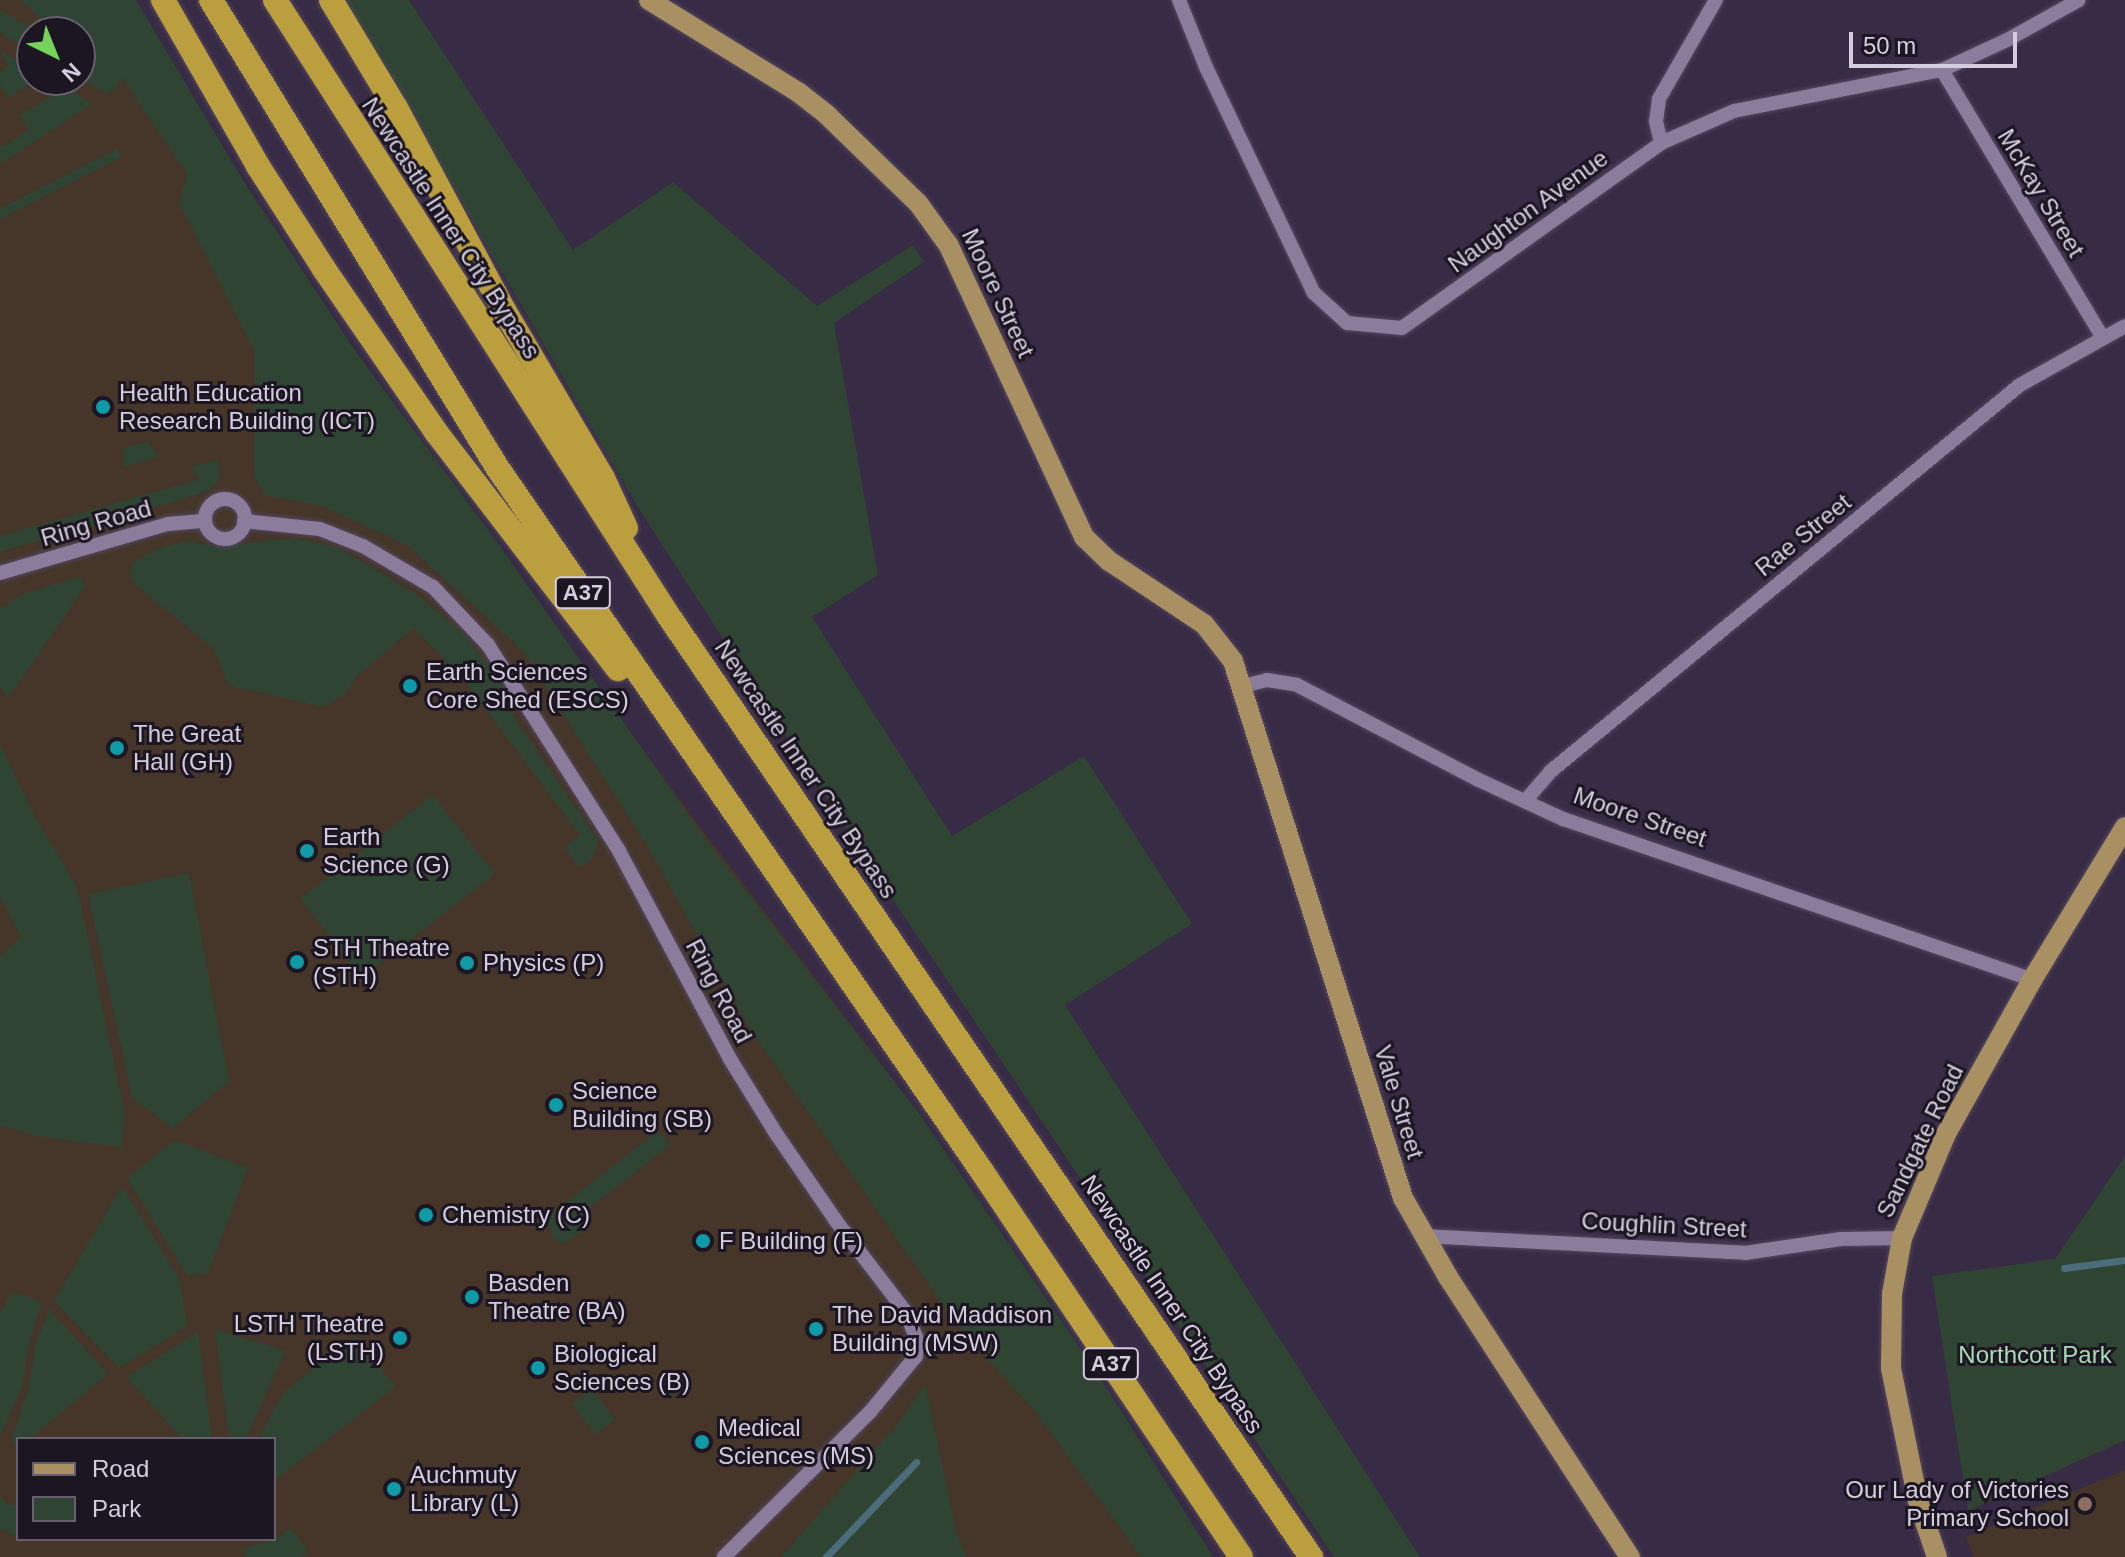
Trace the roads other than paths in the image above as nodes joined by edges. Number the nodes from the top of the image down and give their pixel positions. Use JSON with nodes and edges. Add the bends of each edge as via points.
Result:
{"nodes":[{"id":1,"x":163,"y":0,"type":"edge"},
{"id":2,"x":211,"y":0,"type":"edge"},
{"id":3,"x":275,"y":0,"type":"edge"},
{"id":4,"x":331,"y":0,"type":"edge"},
{"id":5,"x":649,"y":0,"type":"edge"},
{"id":6,"x":1179,"y":0,"type":"edge"},
{"id":7,"x":1716,"y":0,"type":"edge"},
{"id":8,"x":2079,"y":0,"type":"edge"},
{"id":9,"x":1942,"y":70,"type":"junction"},
{"id":10,"x":1661,"y":143,"type":"junction"},
{"id":11,"x":2125,"y":326,"type":"edge"},
{"id":12,"x":2103,"y":338,"type":"junction"},
{"id":13,"x":205,"y":521,"type":"junction"},
{"id":14,"x":244,"y":521,"type":"junction"},
{"id":15,"x":0,"y":573,"type":"edge"},
{"id":16,"x":668,"y":615,"type":"junction"},
{"id":17,"x":1204,"y":624,"type":"joint"},
{"id":18,"x":1243,"y":686,"type":"junction"},
{"id":19,"x":1525,"y":801,"type":"junction"},
{"id":20,"x":743,"y":825,"type":"junction"},
{"id":21,"x":2125,"y":827,"type":"edge"},
{"id":22,"x":2032,"y":980,"type":"junction"},
{"id":23,"x":1423,"y":1236,"type":"junction"},
{"id":24,"x":1902,"y":1238,"type":"junction"},
{"id":25,"x":724,"y":1557,"type":"edge"},
{"id":26,"x":1241,"y":1557,"type":"edge"},
{"id":27,"x":1311,"y":1557,"type":"edge"},
{"id":28,"x":1630,"y":1557,"type":"edge"},
{"id":29,"x":1937,"y":1557,"type":"edge"}],
"edges":[{"from":1,"to":20,"type":"highway","via":[[307,244],[436,432]]},
{"from":2,"to":20,"type":"highway","number":"A37","via":[[497,467]]},
{"from":3,"to":16,"type":"highway","name":"Newcastle Inner City Bypass","number":"A37"},
{"from":4,"to":16,"type":"highway","via":[[603,478]]},
{"from":5,"to":17,"type":"main road","name":"Moore Street","via":[[807,100],[918,203],[949,246],[1084,537],[1109,561]]},
{"from":6,"to":10,"type":"street","name":"Naughton Avenue","via":[[1314,293],[1347,323],[1402,328]]},
{"from":7,"to":10,"type":"street","via":[[1659,99]]},
{"from":8,"to":9,"type":"street","name":"Naughton Avenue"},
{"from":9,"to":10,"type":"street","name":"Naughton Avenue","via":[[1734,111]]},
{"from":9,"to":12,"type":"street","name":"McKay Street"},
{"from":11,"to":12,"type":"street","name":"Rae Street"},
{"from":12,"to":19,"type":"street","name":"Rae Street","via":[[2020,385],[1551,771]]},
{"from":13,"to":14,"type":"street","via":[[210,533],[221,539],[239,533]]},
{"from":13,"to":14,"type":"street","via":[[208,507],[227,499],[239,505]]},
{"from":13,"to":15,"type":"street","name":"Ring Road","via":[[168,524]]},
{"from":14,"to":25,"type":"street","name":"Ring Road","via":[[320,529],[363,546],[433,587],[488,645],[619,851],[730,1059],[777,1135],[905,1311],[916,1337],[916,1356],[870,1412]]},
{"from":16,"to":27,"type":"highway","name":"Newcastle Inner City Bypass","number":"A37"},
{"from":17,"to":18,"type":"main road","name":"Vale Street","via":[[1233,661]]},
{"from":18,"to":19,"type":"street","name":"Moore Street","via":[[1267,680],[1297,685]]},
{"from":18,"to":23,"type":"main road","name":"Vale Street","via":[[1389,1159]]},
{"from":19,"to":22,"type":"street","name":"Moore Street","via":[[1563,819]]},
{"from":20,"to":26,"type":"highway","number":"A37"},
{"from":21,"to":22,"type":"main road","name":"Sandgate Road"},
{"from":22,"to":24,"type":"main road","name":"Sandgate Road","via":[[1946,1134]]},
{"from":23,"to":24,"type":"street","name":"Coughlin Street","via":[[1745,1253],[1841,1239]]},
{"from":23,"to":28,"type":"main road","name":"Vale Street"},
{"from":24,"to":29,"type":"main road","name":"Sandgate Road","via":[[1892,1294],[1891,1368],[1918,1501]]}]}
